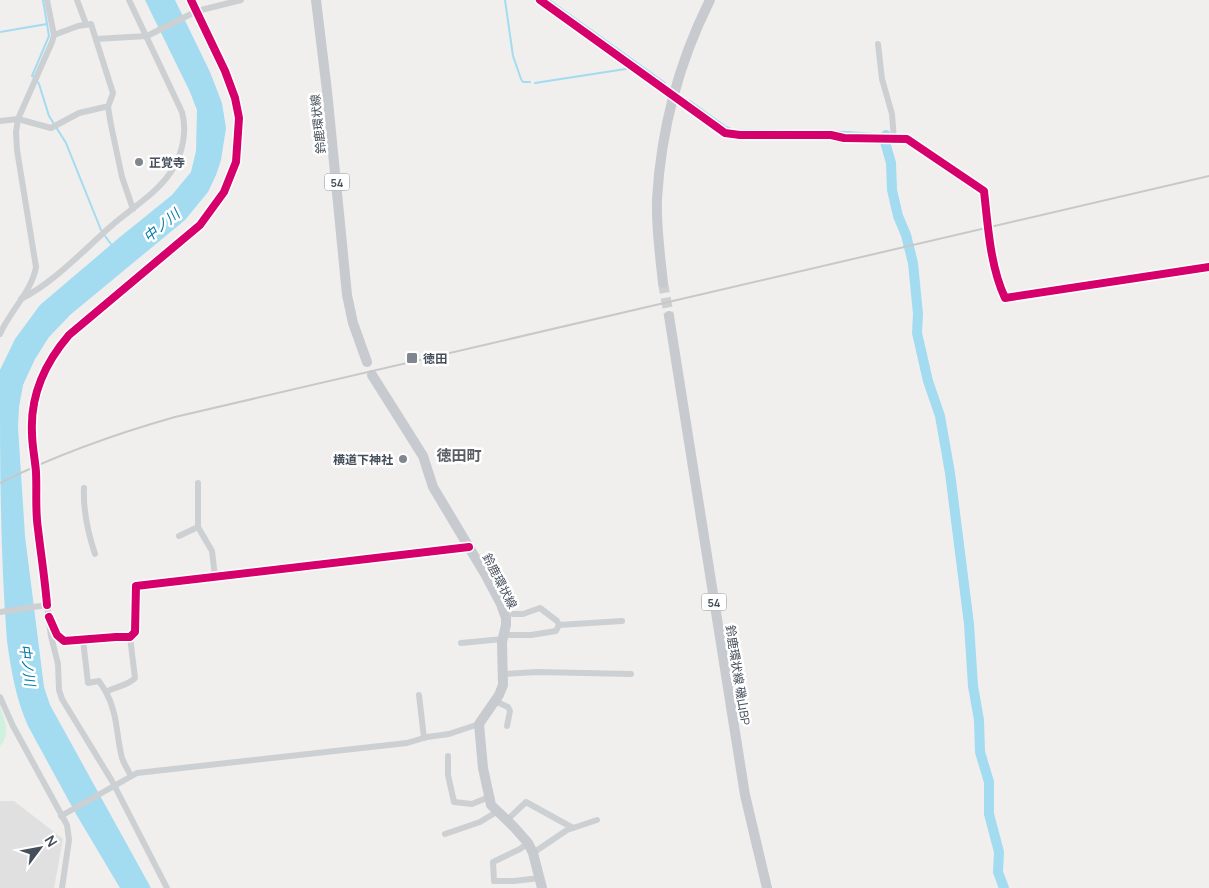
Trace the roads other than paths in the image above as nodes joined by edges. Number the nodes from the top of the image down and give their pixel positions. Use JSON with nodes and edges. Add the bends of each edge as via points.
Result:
{"nodes":[{"id":1,"x":47,"y":0,"type":"edge"},
{"id":2,"x":77,"y":0,"type":"edge"},
{"id":3,"x":129,"y":0,"type":"edge"},
{"id":4,"x":191,"y":0,"type":"edge"},
{"id":5,"x":242,"y":0,"type":"edge"},
{"id":6,"x":316,"y":0,"type":"edge"},
{"id":7,"x":540,"y":0,"type":"edge"},
{"id":8,"x":710,"y":0,"type":"edge"},
{"id":9,"x":196,"y":12,"type":"junction"},
{"id":10,"x":86,"y":24,"type":"junction"},
{"id":11,"x":54,"y":34,"type":"junction"},
{"id":12,"x":147,"y":36,"type":"junction"},
{"id":13,"x":96,"y":40,"type":"junction"},
{"id":14,"x":878,"y":44,"type":"dead end"},
{"id":15,"x":674,"y":96,"type":"junction"},
{"id":16,"x":108,"y":107,"type":"junction"},
{"id":17,"x":18,"y":118,"type":"junction"},
{"id":18,"x":0,"y":121,"type":"edge"},
{"id":19,"x":893,"y":139,"type":"junction"},
{"id":20,"x":133,"y":209,"type":"junction"},
{"id":21,"x":987,"y":220,"type":"tunnel mouth"},
{"id":22,"x":989,"y":236,"type":"tunnel mouth"},
{"id":23,"x":1209,"y":267,"type":"edge"},
{"id":24,"x":664,"y":283,"type":"tunnel mouth"},
{"id":25,"x":21,"y":298,"type":"junction"},
{"id":26,"x":669,"y":316,"type":"tunnel mouth"},
{"id":27,"x":0,"y":334,"type":"edge"},
{"id":28,"x":367,"y":362,"type":"dead end"},
{"id":29,"x":372,"y":375,"type":"dead end"},
{"id":30,"x":198,"y":483,"type":"dead end"},
{"id":31,"x":84,"y":488,"type":"dead end"},
{"id":32,"x":198,"y":527,"type":"junction"},
{"id":33,"x":179,"y":536,"type":"dead end"},
{"id":34,"x":469,"y":547,"type":"junction"},
{"id":35,"x":95,"y":554,"type":"dead end"},
{"id":36,"x":215,"y":577,"type":"junction"},
{"id":37,"x":46,"y":606,"type":"junction"},
{"id":38,"x":0,"y":612,"type":"edge"},
{"id":39,"x":513,"y":614,"type":"dead end"},
{"id":40,"x":49,"y":618,"type":"junction"},
{"id":41,"x":622,"y":622,"type":"dead end"},
{"id":42,"x":559,"y":625,"type":"junction"},
{"id":43,"x":130,"y":637,"type":"junction"},
{"id":44,"x":503,"y":637,"type":"junction"},
{"id":45,"x":83,"y":640,"type":"junction"},
{"id":46,"x":461,"y":643,"type":"dead end"},
{"id":47,"x":504,"y":674,"type":"junction"},
{"id":48,"x":631,"y":674,"type":"dead end"},
{"id":49,"x":106,"y":692,"type":"junction"},
{"id":50,"x":419,"y":695,"type":"dead end"},
{"id":51,"x":0,"y":697,"type":"edge"},
{"id":52,"x":495,"y":701,"type":"junction"},
{"id":53,"x":479,"y":724,"type":"junction"},
{"id":54,"x":507,"y":726,"type":"dead end"},
{"id":55,"x":424,"y":738,"type":"junction"},
{"id":56,"x":448,"y":756,"type":"dead end"},
{"id":57,"x":131,"y":776,"type":"junction"},
{"id":58,"x":113,"y":787,"type":"junction"},
{"id":59,"x":489,"y":797,"type":"junction"},
{"id":60,"x":498,"y":811,"type":"junction"},
{"id":61,"x":61,"y":816,"type":"junction"},
{"id":62,"x":507,"y":820,"type":"junction"},
{"id":63,"x":597,"y":820,"type":"dead end"},
{"id":64,"x":573,"y":828,"type":"junction"},
{"id":65,"x":445,"y":834,"type":"dead end"},
{"id":66,"x":528,"y":843,"type":"junction"},
{"id":67,"x":533,"y":853,"type":"junction"},
{"id":68,"x":541,"y":883,"type":"edge"},
{"id":69,"x":62,"y":888,"type":"edge"},
{"id":70,"x":167,"y":888,"type":"edge"},
{"id":71,"x":767,"y":888,"type":"edge"}],
"edges":[{"from":1,"to":11,"type":"street"},
{"from":2,"to":10,"type":"street"},
{"from":3,"to":12,"type":"street"},
{"from":4,"to":9,"type":"street"},
{"from":5,"to":9,"type":"street"},
{"from":6,"to":28,"type":"main road","name":"鈴鹿環状線","number":"54","via":[[347,295]]},
{"from":7,"to":15,"type":"street"},
{"from":8,"to":15,"type":"main road"},
{"from":9,"to":12,"type":"street"},
{"from":9,"to":37,"type":"street","via":[[231,85],[238,109],[236,162],[224,192],[200,225],[69,335],[42,374],[32,425]]},
{"from":10,"to":11,"type":"street"},
{"from":10,"to":13,"type":"street","via":[[92,24]]},
{"from":11,"to":17,"type":"street"},
{"from":12,"to":13,"type":"street"},
{"from":12,"to":20,"type":"street","via":[[180,105],[184,130],[174,168]]},
{"from":13,"to":16,"type":"street","via":[[113,93]]},
{"from":14,"to":19,"type":"street","via":[[882,79],[892,114]]},
{"from":15,"to":19,"type":"street","via":[[722,131],[734,135]]},
{"from":15,"to":24,"type":"main road","via":[[668,114],[657,200]]},
{"from":16,"to":17,"type":"street","via":[[79,113],[49,128]]},
{"from":16,"to":20,"type":"street","via":[[122,177]]},
{"from":17,"to":18,"type":"street"},
{"from":17,"to":25,"type":"street","via":[[16,150],[36,267],[32,283]]},
{"from":19,"to":21,"type":"street","via":[[907,139],[984,191]]},
{"from":20,"to":25,"type":"street","via":[[38,290]]},
{"from":22,"to":23,"type":"street","via":[[1000,289],[1006,298]]},
{"from":25,"to":27,"type":"street"},
{"from":26,"to":71,"type":"main road","name":"鈴鹿環状線 磯山BP","number":"54","via":[[745,795]]},
{"from":29,"to":34,"type":"main road","name":"鈴鹿環状線","via":[[423,456],[433,487]]},
{"from":30,"to":32,"type":"street"},
{"from":31,"to":35,"type":"street","via":[[89,534]]},
{"from":32,"to":33,"type":"street"},
{"from":32,"to":36,"type":"street","via":[[212,551]]},
{"from":34,"to":36,"type":"street"},
{"from":34,"to":44,"type":"main road","name":"鈴鹿環状線","via":[[501,604],[506,618]]},
{"from":36,"to":43,"type":"street","via":[[136,586],[134,632]]},
{"from":37,"to":38,"type":"street"},
{"from":37,"to":40,"type":"street"},
{"from":39,"to":42,"type":"street","via":[[540,608]]},
{"from":40,"to":45,"type":"street","via":[[61,640]]},
{"from":40,"to":58,"type":"street","via":[[62,700]]},
{"from":41,"to":42,"type":"street"},
{"from":42,"to":44,"type":"street","via":[[556,631]]},
{"from":43,"to":45,"type":"street"},
{"from":43,"to":49,"type":"street","via":[[135,678]]},
{"from":44,"to":46,"type":"street"},
{"from":44,"to":47,"type":"main road","name":"鈴鹿環状線"},
{"from":45,"to":49,"type":"street","via":[[88,683],[99,681]]},
{"from":47,"to":48,"type":"street"},
{"from":47,"to":52,"type":"main road","name":"鈴鹿環状線","via":[[503,685]]},
{"from":49,"to":57,"type":"street","via":[[116,715],[122,757]]},
{"from":50,"to":55,"type":"street"},
{"from":51,"to":61,"type":"street"},
{"from":52,"to":53,"type":"main road","name":"鈴鹿環状線"},
{"from":52,"to":54,"type":"street","via":[[510,711]]},
{"from":53,"to":55,"type":"street"},
{"from":53,"to":59,"type":"main road"},
{"from":55,"to":57,"type":"street","via":[[406,743]]},
{"from":56,"to":59,"type":"street","via":[[454,802],[472,804]]},
{"from":57,"to":58,"type":"street"},
{"from":58,"to":61,"type":"street"},
{"from":58,"to":70,"type":"street"},
{"from":59,"to":60,"type":"main road","via":[[491,805]]},
{"from":60,"to":62,"type":"main road"},
{"from":60,"to":65,"type":"street","via":[[480,822]]},
{"from":61,"to":69,"type":"street","via":[[69,840]]},
{"from":62,"to":64,"type":"street","via":[[526,802]]},
{"from":62,"to":66,"type":"main road"},
{"from":63,"to":64,"type":"street"},
{"from":64,"to":67,"type":"street"},
{"from":66,"to":67,"type":"main road"},
{"from":66,"to":68,"type":"street","via":[[493,862],[494,881]]},
{"from":67,"to":68,"type":"main road"}]}
